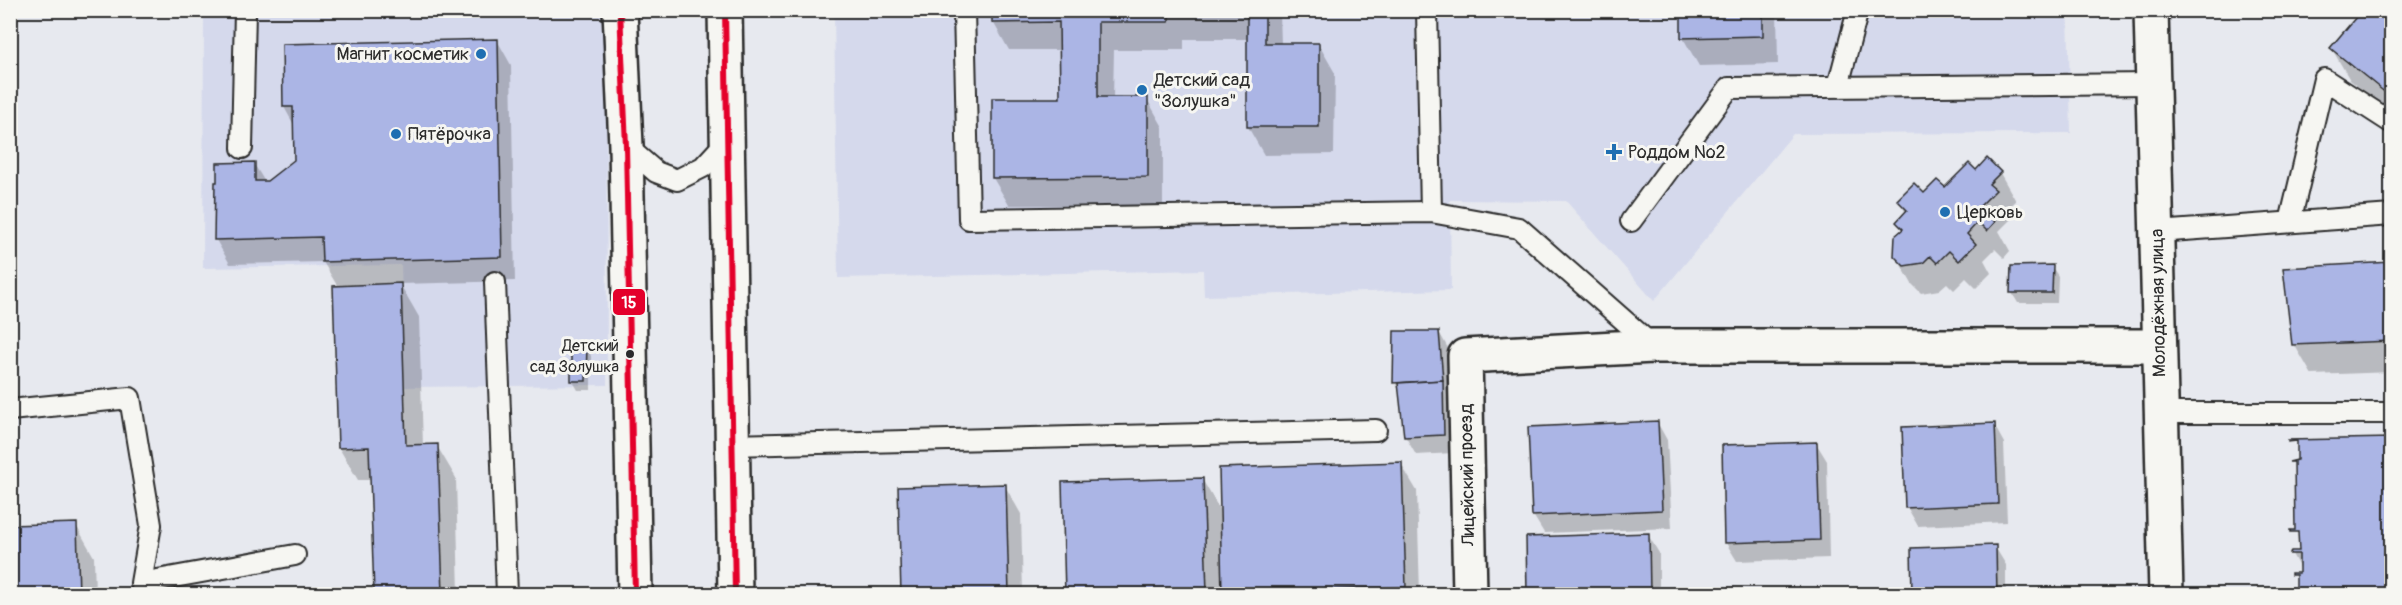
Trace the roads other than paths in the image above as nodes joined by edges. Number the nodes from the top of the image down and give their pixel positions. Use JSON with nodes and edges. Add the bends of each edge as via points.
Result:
{"nodes":[{"id":1,"x":245,"y":10,"type":"edge"},
{"id":2,"x":620,"y":10,"type":"edge"},
{"id":3,"x":725,"y":10,"type":"edge"},
{"id":4,"x":964,"y":10,"type":"edge"},
{"id":5,"x":1427,"y":10,"type":"edge"},
{"id":6,"x":1858,"y":10,"type":"edge"},
{"id":7,"x":2151,"y":10,"type":"edge"},
{"id":8,"x":2153,"y":84,"type":"junction"},
{"id":9,"x":1838,"y":86,"type":"junction"},
{"id":10,"x":2391,"y":123,"type":"edge"},
{"id":11,"x":727,"y":141,"type":"junction"},
{"id":12,"x":626,"y":147,"type":"junction"},
{"id":13,"x":242,"y":148,"type":"dead end"},
{"id":14,"x":1431,"y":212,"type":"junction"},
{"id":15,"x":2391,"y":215,"type":"edge"},
{"id":16,"x":1631,"y":221,"type":"dead end"},
{"id":17,"x":2290,"y":222,"type":"junction"},
{"id":18,"x":2157,"y":232,"type":"junction"},
{"id":19,"x":495,"y":282,"type":"dead end"},
{"id":20,"x":1653,"y":346,"type":"junction"},
{"id":21,"x":2159,"y":346,"type":"junction"},
{"id":22,"x":10,"y":410,"type":"edge"},
{"id":23,"x":2161,"y":413,"type":"junction"},
{"id":24,"x":2391,"y":413,"type":"edge"},
{"id":25,"x":1376,"y":430,"type":"dead end"},
{"id":26,"x":732,"y":445,"type":"junction"},
{"id":27,"x":295,"y":555,"type":"dead end"},
{"id":28,"x":507,"y":594,"type":"edge"},
{"id":29,"x":635,"y":594,"type":"edge"},
{"id":30,"x":735,"y":594,"type":"edge"},
{"id":31,"x":1470,"y":594,"type":"edge"},
{"id":32,"x":2166,"y":594,"type":"edge"}],
"edges":[{"from":1,"to":13,"type":"lane"},
{"from":2,"to":12,"type":"street"},
{"from":3,"to":11,"type":"street"},
{"from":4,"to":14,"type":"lane","via":[[969,219]]},
{"from":5,"to":14,"type":"lane"},
{"from":6,"to":9,"type":"lane"},
{"from":7,"to":8,"type":"street","name":"Молодёжная улица"},
{"from":8,"to":9,"type":"lane"},
{"from":8,"to":18,"type":"street","name":"Молодёжная улица"},
{"from":9,"to":16,"type":"lane","via":[[1729,88]]},
{"from":10,"to":17,"type":"lane","via":[[2324,79]]},
{"from":11,"to":12,"type":"lane","via":[[703,167],[677,180],[656,172]]},
{"from":11,"to":26,"type":"street"},
{"from":12,"to":29,"type":"street"},
{"from":14,"to":20,"type":"lane","via":[[1519,228]]},
{"from":15,"to":17,"type":"lane"},
{"from":17,"to":18,"type":"lane"},
{"from":18,"to":21,"type":"street","name":"Молодёжная улица"},
{"from":19,"to":28,"type":"lane"},
{"from":20,"to":21,"type":"street"},
{"from":20,"to":31,"type":"street","name":"Лицейский проезд","via":[[1465,356]]},
{"from":21,"to":23,"type":"street","name":"Молодёжная улица"},
{"from":22,"to":27,"type":"lane","via":[[130,398],[151,525],[141,584]]},
{"from":23,"to":24,"type":"lane"},
{"from":23,"to":32,"type":"street","name":"Молодёжная улица"},
{"from":25,"to":26,"type":"lane"},
{"from":26,"to":30,"type":"street"}]}
